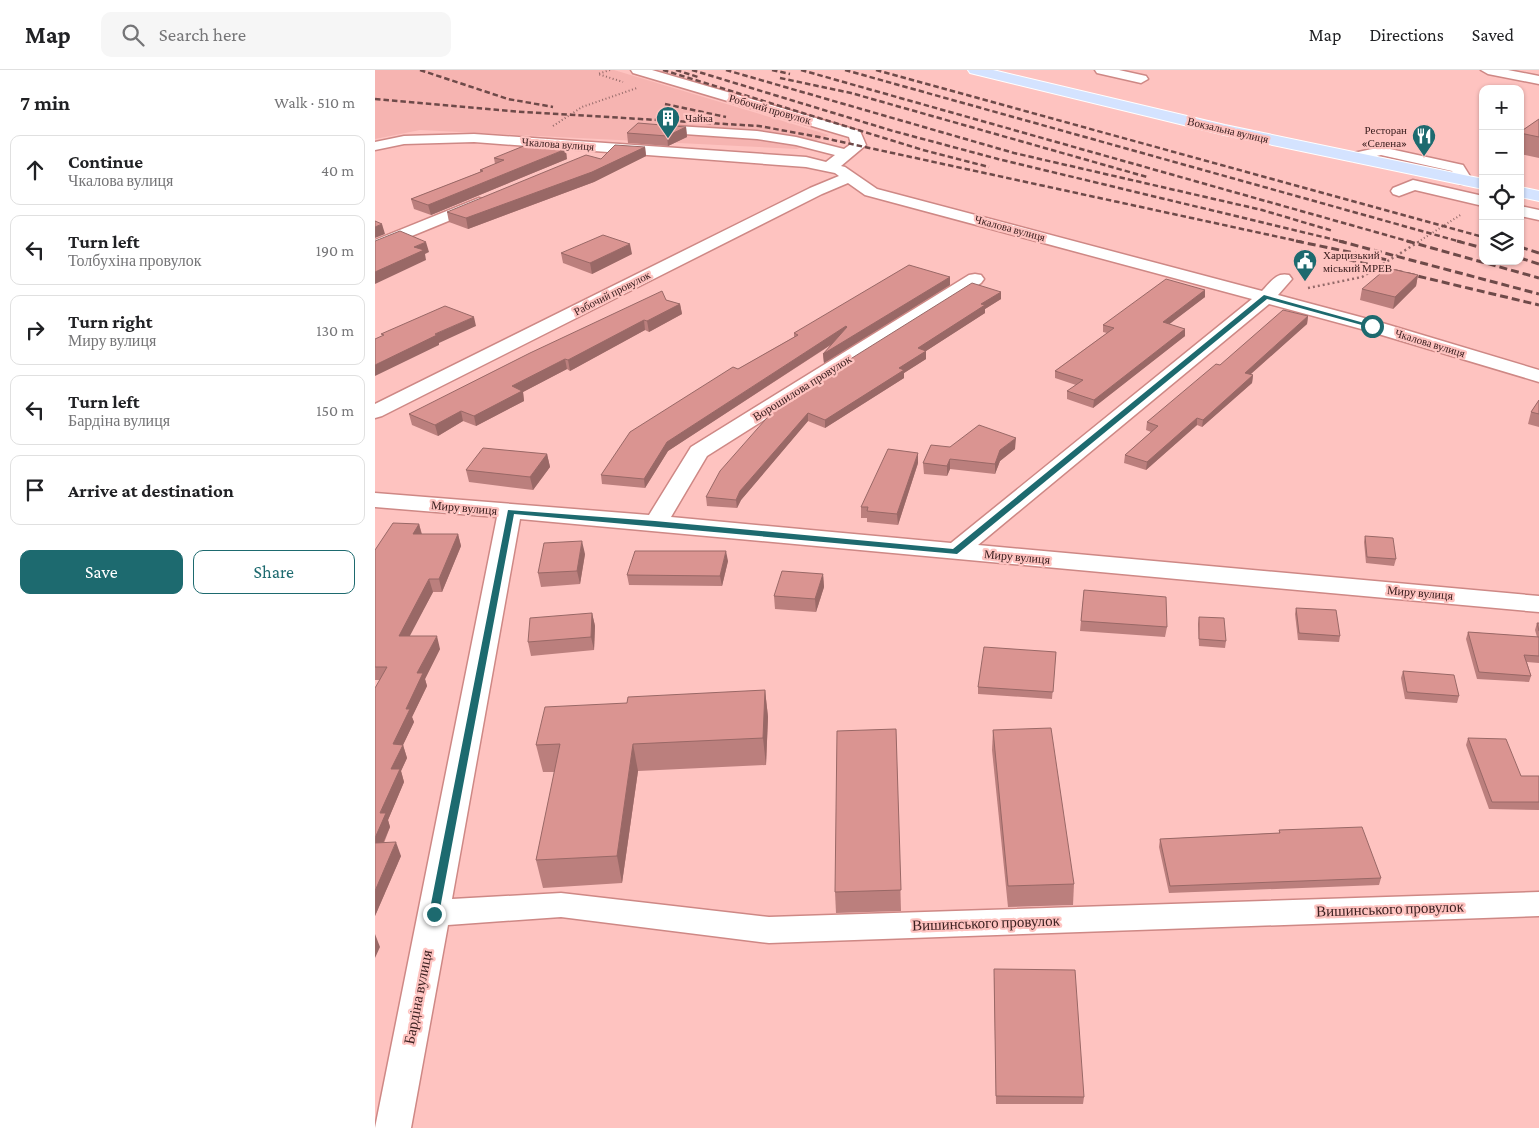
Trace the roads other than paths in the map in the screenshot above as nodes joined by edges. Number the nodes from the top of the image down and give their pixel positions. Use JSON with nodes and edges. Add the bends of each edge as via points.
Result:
{"nodes":[{"id":1,"x":638,"y":70,"type":"edge"},
{"id":2,"x":975,"y":70,"type":"edge"},
{"id":3,"x":1102,"y":70,"type":"edge"},
{"id":4,"x":1488,"y":70,"type":"edge"},
{"id":5,"x":1141,"y":79,"type":"dead end"},
{"id":6,"x":1539,"y":80,"type":"edge"},
{"id":7,"x":660,"y":129,"type":"edge"},
{"id":8,"x":375,"y":146,"type":"edge"},
{"id":9,"x":610,"y":148,"type":"junction"},
{"id":10,"x":847,"y":154,"type":"junction"},
{"id":11,"x":583,"y":159,"type":"edge"},
{"id":12,"x":829,"y":168,"type":"junction"},
{"id":13,"x":850,"y":177,"type":"junction"},
{"id":14,"x":1479,"y":183,"type":"edge"},
{"id":15,"x":1399,"y":191,"type":"dead end"},
{"id":16,"x":1524,"y":193,"type":"edge"},
{"id":17,"x":1539,"y":196,"type":"edge"},
{"id":18,"x":492,"y":197,"type":"edge"},
{"id":19,"x":1479,"y":201,"type":"edge"},
{"id":20,"x":1524,"y":212,"type":"edge"},
{"id":21,"x":1539,"y":215,"type":"edge"},
{"id":22,"x":375,"y":246,"type":"edge"},
{"id":23,"x":975,"y":279,"type":"dead end"},
{"id":24,"x":1283,"y":279,"type":"dead end"},
{"id":25,"x":1266,"y":297,"type":"junction"},
{"id":26,"x":1539,"y":376,"type":"edge"},
{"id":27,"x":375,"y":412,"type":"edge"},
{"id":28,"x":375,"y":500,"type":"edge"},
{"id":29,"x":510,"y":512,"type":"junction"},
{"id":30,"x":655,"y":523,"type":"junction"},
{"id":31,"x":955,"y":552,"type":"junction"},
{"id":32,"x":1539,"y":604,"type":"edge"},
{"id":33,"x":1539,"y":904,"type":"edge"},
{"id":34,"x":434,"y":914,"type":"junction"},
{"id":35,"x":393,"y":1128,"type":"edge"}],
"edges":[{"from":1,"to":10,"type":"street","name":"Робочий провулок","via":[[855,134],[859,145]]},
{"from":2,"to":14,"type":"main road","name":"Вокзальна вулиця","via":[[1225,130]]},
{"from":3,"to":5,"type":"street"},
{"from":4,"to":6,"type":"street"},
{"from":7,"to":10,"type":"street","via":[[757,135]]},
{"from":8,"to":9,"type":"street","name":"Чкалова вулиця","via":[[404,140],[474,138]]},
{"from":9,"to":11,"type":"street"},
{"from":9,"to":12,"type":"street","name":"Чкалова вулиця","via":[[806,162]]},
{"from":10,"to":12,"type":"street","name":"Робочий провулок"},
{"from":12,"to":13,"type":"street","name":"Чкалова вулиця"},
{"from":13,"to":25,"type":"street","name":"Чкалова вулиця","via":[[871,192]]},
{"from":13,"to":27,"type":"street","name":"Рабочий провулок","via":[[816,191]]},
{"from":15,"to":19,"type":"street","via":[[1413,185]]},
{"from":16,"to":17,"type":"main road"},
{"from":18,"to":22,"type":"street"},
{"from":20,"to":21,"type":"street"},
{"from":23,"to":30,"type":"street","name":"Ворошилова провулок","via":[[699,452]]},
{"from":24,"to":25,"type":"street"},
{"from":25,"to":26,"type":"street","name":"Чкалова вулиця"},
{"from":25,"to":31,"type":"street"},
{"from":28,"to":29,"type":"street","name":"Миру вулиця"},
{"from":29,"to":30,"type":"street","name":"Миру вулиця"},
{"from":29,"to":34,"type":"street","name":"Бардіна вулиця"},
{"from":30,"to":31,"type":"street","name":"Миру вулиця"},
{"from":31,"to":32,"type":"street","name":"Миру вулиця"},
{"from":33,"to":34,"type":"street","name":"Вишинського провулок","via":[[769,930],[561,905]]},
{"from":34,"to":35,"type":"street","name":"Бардіна вулиця"}]}
